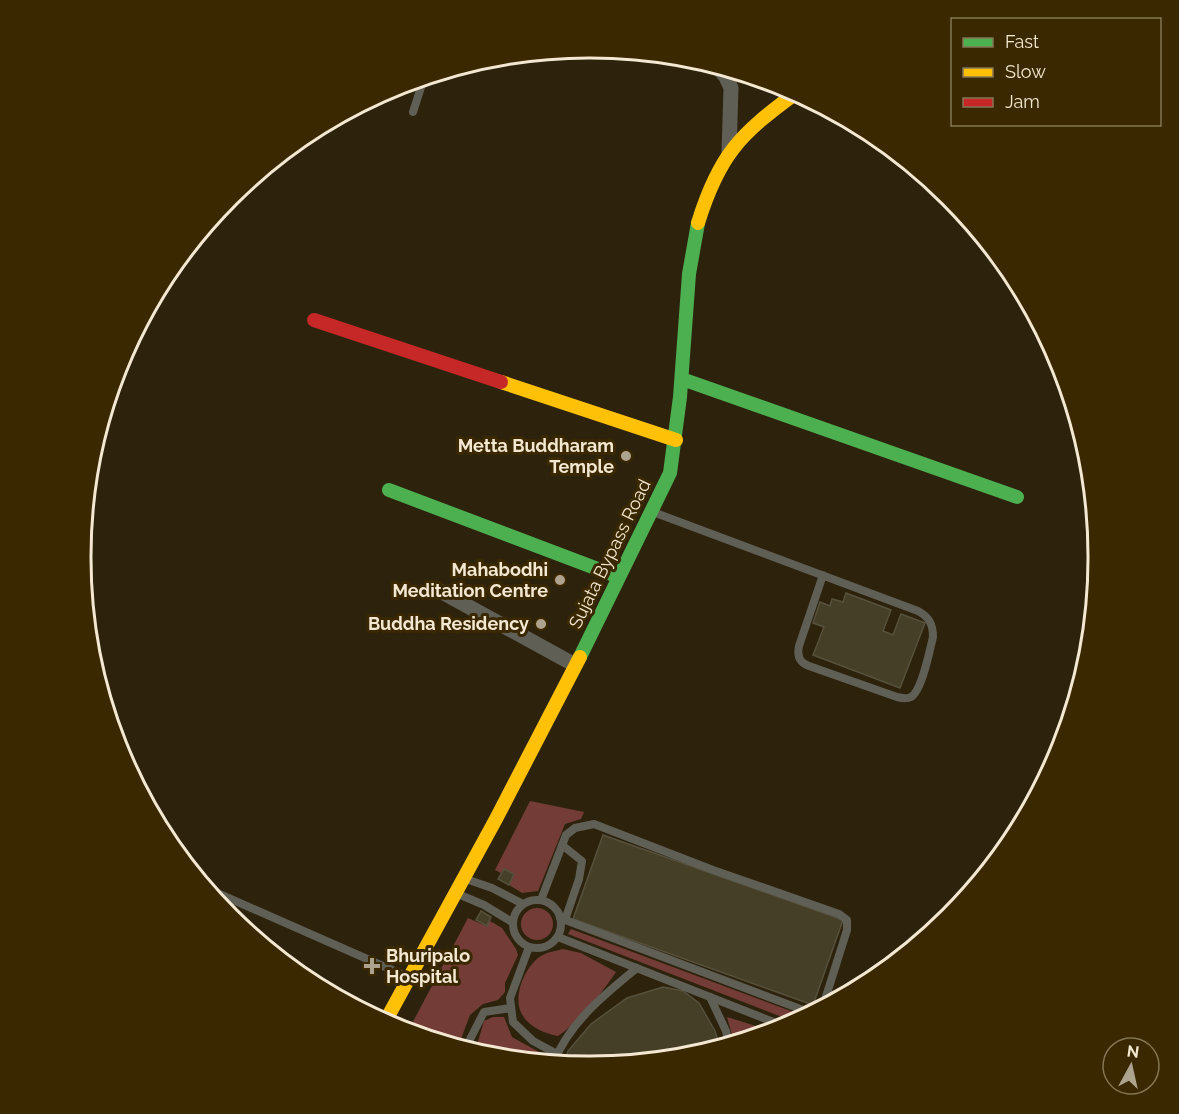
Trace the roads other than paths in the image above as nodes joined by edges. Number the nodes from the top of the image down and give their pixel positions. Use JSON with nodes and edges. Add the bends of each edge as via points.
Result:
{"nodes":[{"id":1,"x":726,"y":77,"type":"edge"},
{"id":2,"x":421,"y":88,"type":"edge"},
{"id":3,"x":787,"y":99,"type":"edge"},
{"id":4,"x":413,"y":112,"type":"dead end"},
{"id":5,"x":729,"y":153,"type":"junction"},
{"id":6,"x":314,"y":320,"type":"dead end"},
{"id":7,"x":682,"y":379,"type":"junction"},
{"id":8,"x":676,"y":440,"type":"junction"},
{"id":9,"x":389,"y":490,"type":"dead end"},
{"id":10,"x":1017,"y":497,"type":"dead end"},
{"id":11,"x":652,"y":511,"type":"junction"},
{"id":12,"x":823,"y":575,"type":"junction"},
{"id":13,"x":619,"y":577,"type":"junction"},
{"id":14,"x":440,"y":591,"type":"dead end"},
{"id":15,"x":575,"y":665,"type":"junction"},
{"id":16,"x":562,"y":845,"type":"junction"},
{"id":17,"x":464,"y":878,"type":"junction"},
{"id":18,"x":456,"y":894,"type":"junction"},
{"id":19,"x":225,"y":896,"type":"edge"},
{"id":20,"x":541,"y":900,"type":"junction"},
{"id":21,"x":523,"y":904,"type":"junction"},
{"id":22,"x":563,"y":919,"type":"junction"},
{"id":23,"x":512,"y":922,"type":"junction"},
{"id":24,"x":558,"y":937,"type":"junction"},
{"id":25,"x":529,"y":947,"type":"junction"},
{"id":26,"x":637,"y":968,"type":"junction"},
{"id":27,"x":410,"y":978,"type":"junction"},
{"id":28,"x":826,"y":996,"type":"edge"},
{"id":29,"x":710,"y":997,"type":"junction"},
{"id":30,"x":511,"y":1008,"type":"junction"},
{"id":31,"x":800,"y":1009,"type":"edge"},
{"id":32,"x":390,"y":1014,"type":"edge"},
{"id":33,"x":771,"y":1021,"type":"edge"},
{"id":34,"x":727,"y":1036,"type":"edge"},
{"id":35,"x":469,"y":1041,"type":"edge"},
{"id":36,"x":557,"y":1054,"type":"joint"}],
"edges":[{"from":1,"to":5,"type":"street","via":[[731,88]]},
{"from":2,"to":4,"type":"lane"},
{"from":3,"to":5,"type":"street","name":"Sujata Bypass Road","via":[[758,121]]},
{"from":5,"to":7,"type":"street","name":"Sujata Bypass Road","via":[[706,198],[694,241]]},
{"from":6,"to":8,"type":"street"},
{"from":7,"to":8,"type":"street","name":"Sujata Bypass Road"},
{"from":7,"to":10,"type":"street"},
{"from":8,"to":11,"type":"street","name":"Sujata Bypass Road","via":[[670,474]]},
{"from":9,"to":13,"type":"street"},
{"from":11,"to":12,"type":"lane"},
{"from":11,"to":13,"type":"street","name":"Sujata Bypass Road"},
{"from":12,"to":12,"type":"lane","via":[[927,616],[933,637],[914,696],[897,697],[801,662],[799,646]]},
{"from":13,"to":15,"type":"street","name":"Sujata Bypass Road"},
{"from":14,"to":15,"type":"street"},
{"from":15,"to":17,"type":"street","name":"Sujata Bypass Road"},
{"from":16,"to":20,"type":"lane"},
{"from":16,"to":22,"type":"lane","via":[[582,861]]},
{"from":16,"to":28,"type":"lane","via":[[575,828],[594,824],[844,917],[847,930]]},
{"from":17,"to":18,"type":"street","name":"Sujata Bypass Road"},
{"from":17,"to":21,"type":"lane"},
{"from":18,"to":23,"type":"lane"},
{"from":18,"to":27,"type":"street","name":"Sujata Bypass Road"},
{"from":19,"to":27,"type":"lane"},
{"from":20,"to":21,"type":"lane"},
{"from":20,"to":22,"type":"lane","via":[[555,908]]},
{"from":21,"to":23,"type":"lane"},
{"from":22,"to":24,"type":"lane"},
{"from":22,"to":31,"type":"lane"},
{"from":23,"to":25,"type":"lane","via":[[516,938]]},
{"from":24,"to":25,"type":"lane","via":[[545,947]]},
{"from":24,"to":26,"type":"lane"},
{"from":25,"to":30,"type":"lane","via":[[510,998]]},
{"from":26,"to":29,"type":"lane"},
{"from":26,"to":36,"type":"lane","via":[[601,997]]},
{"from":27,"to":32,"type":"street","name":"Sujata Bypass Road"},
{"from":29,"to":33,"type":"lane"},
{"from":29,"to":34,"type":"lane"},
{"from":30,"to":35,"type":"lane","via":[[484,1012]]},
{"from":30,"to":36,"type":"lane","via":[[513,1022],[533,1041]]}]}
